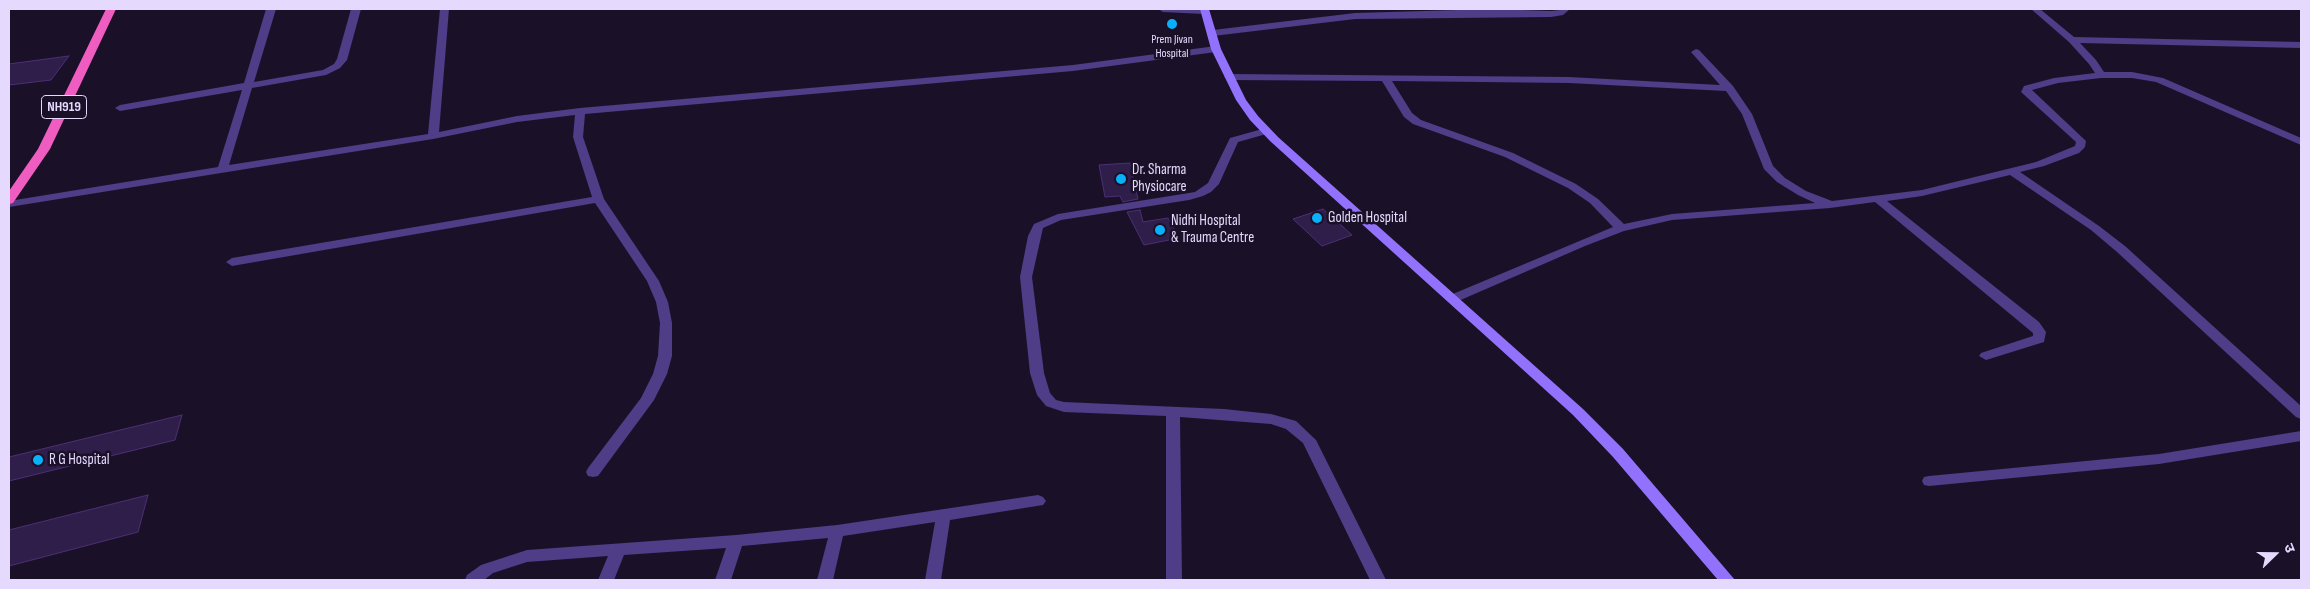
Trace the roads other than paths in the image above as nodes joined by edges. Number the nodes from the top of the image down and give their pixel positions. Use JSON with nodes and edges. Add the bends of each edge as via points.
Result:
{"nodes":[{"id":1,"x":111,"y":9,"type":"edge"},
{"id":2,"x":271,"y":9,"type":"edge"},
{"id":3,"x":356,"y":9,"type":"edge"},
{"id":4,"x":444,"y":9,"type":"edge"},
{"id":5,"x":1163,"y":9,"type":"edge"},
{"id":6,"x":1565,"y":9,"type":"edge"},
{"id":7,"x":2035,"y":9,"type":"edge"},
{"id":8,"x":1204,"y":10,"type":"edge"},
{"id":9,"x":1498,"y":11,"type":"edge"},
{"id":10,"x":1354,"y":12,"type":"edge"},
{"id":11,"x":1212,"y":33,"type":"junction"},
{"id":12,"x":2072,"y":40,"type":"junction"},
{"id":13,"x":2301,"y":45,"type":"edge"},
{"id":14,"x":1216,"y":49,"type":"junction"},
{"id":15,"x":1696,"y":52,"type":"dead end"},
{"id":16,"x":2101,"y":74,"type":"junction"},
{"id":17,"x":1229,"y":77,"type":"junction"},
{"id":18,"x":1385,"y":78,"type":"junction"},
{"id":19,"x":249,"y":86,"type":"junction"},
{"id":20,"x":1729,"y":88,"type":"junction"},
{"id":21,"x":120,"y":108,"type":"dead end"},
{"id":22,"x":580,"y":111,"type":"junction"},
{"id":23,"x":1266,"y":131,"type":"junction"},
{"id":24,"x":433,"y":136,"type":"junction"},
{"id":25,"x":2301,"y":142,"type":"edge"},
{"id":26,"x":222,"y":171,"type":"junction"},
{"id":27,"x":2013,"y":172,"type":"junction"},
{"id":28,"x":13,"y":189,"type":"edge"},
{"id":29,"x":1878,"y":199,"type":"junction"},
{"id":30,"x":9,"y":200,"type":"edge"},
{"id":31,"x":598,"y":200,"type":"junction"},
{"id":32,"x":9,"y":204,"type":"edge"},
{"id":33,"x":1830,"y":205,"type":"junction"},
{"id":34,"x":1621,"y":228,"type":"junction"},
{"id":35,"x":232,"y":262,"type":"dead end"},
{"id":36,"x":1452,"y":298,"type":"junction"},
{"id":37,"x":1986,"y":356,"type":"dead end"},
{"id":38,"x":1173,"y":412,"type":"junction"},
{"id":39,"x":2301,"y":414,"type":"edge"},
{"id":40,"x":2301,"y":436,"type":"edge"},
{"id":41,"x":593,"y":472,"type":"dead end"},
{"id":42,"x":1929,"y":481,"type":"dead end"},
{"id":43,"x":1038,"y":501,"type":"dead end"},
{"id":44,"x":943,"y":517,"type":"junction"},
{"id":45,"x":837,"y":530,"type":"junction"},
{"id":46,"x":736,"y":541,"type":"junction"},
{"id":47,"x":618,"y":550,"type":"junction"},
{"id":48,"x":473,"y":580,"type":"edge"},
{"id":49,"x":606,"y":580,"type":"edge"},
{"id":50,"x":722,"y":580,"type":"edge"},
{"id":51,"x":825,"y":580,"type":"edge"},
{"id":52,"x":933,"y":580,"type":"edge"},
{"id":53,"x":1174,"y":580,"type":"edge"},
{"id":54,"x":1378,"y":580,"type":"edge"},
{"id":55,"x":1726,"y":580,"type":"edge"}],
"edges":[{"from":1,"to":28,"type":"highway","number":"NH919","via":[[44,149]]},
{"from":2,"to":19,"type":"street"},
{"from":3,"to":19,"type":"street","via":[[342,60],[337,66],[326,72]]},
{"from":4,"to":24,"type":"street"},
{"from":5,"to":8,"type":"street"},
{"from":6,"to":9,"type":"street","via":[[1551,14]]},
{"from":7,"to":12,"type":"street"},
{"from":8,"to":11,"type":"main road"},
{"from":9,"to":10,"type":"street"},
{"from":10,"to":11,"type":"street"},
{"from":11,"to":14,"type":"main road"},
{"from":12,"to":13,"type":"street"},
{"from":12,"to":16,"type":"street"},
{"from":14,"to":17,"type":"main road"},
{"from":14,"to":22,"type":"street","via":[[1074,68]]},
{"from":15,"to":20,"type":"street"},
{"from":16,"to":25,"type":"street","via":[[2159,80]]},
{"from":16,"to":27,"type":"street","via":[[2028,88],[2028,96],[2081,141],[2080,147]]},
{"from":17,"to":18,"type":"street"},
{"from":17,"to":23,"type":"main road","via":[[1241,100]]},
{"from":18,"to":20,"type":"street","via":[[1569,80]]},
{"from":18,"to":34,"type":"street","via":[[1408,115],[1417,122],[1509,155],[1565,182],[1594,201]]},
{"from":19,"to":21,"type":"street"},
{"from":19,"to":26,"type":"street"},
{"from":20,"to":33,"type":"street","via":[[1747,114],[1768,167],[1802,194]]},
{"from":22,"to":24,"type":"street"},
{"from":22,"to":31,"type":"street","via":[[578,137]]},
{"from":23,"to":36,"type":"main road"},
{"from":23,"to":38,"type":"street","via":[[1234,140],[1207,190],[1189,198],[1058,217],[1038,226],[1034,236],[1026,277],[1037,372],[1044,395],[1051,403],[1064,406]]},
{"from":24,"to":26,"type":"street"},
{"from":26,"to":32,"type":"street"},
{"from":27,"to":29,"type":"street","via":[[1922,194]]},
{"from":27,"to":39,"type":"street","via":[[2121,249]]},
{"from":28,"to":30,"type":"highway","number":"NH919"},
{"from":29,"to":33,"type":"street"},
{"from":29,"to":37,"type":"street","via":[[2040,332],[2039,339]]},
{"from":31,"to":35,"type":"street"},
{"from":31,"to":41,"type":"street","via":[[653,281],[666,323],[665,356],[660,374],[647,400]]},
{"from":33,"to":34,"type":"street","via":[[1672,217]]},
{"from":34,"to":36,"type":"street"},
{"from":36,"to":55,"type":"main road","via":[[1578,412],[1618,453]]},
{"from":38,"to":53,"type":"street"},
{"from":38,"to":54,"type":"street","via":[[1271,419],[1301,431],[1313,446]]},
{"from":40,"to":42,"type":"street","via":[[2159,458]]},
{"from":43,"to":44,"type":"street"},
{"from":44,"to":45,"type":"street"},
{"from":44,"to":52,"type":"street"},
{"from":45,"to":46,"type":"street"},
{"from":45,"to":51,"type":"street"},
{"from":46,"to":47,"type":"street"},
{"from":46,"to":50,"type":"street"},
{"from":47,"to":48,"type":"street","via":[[527,556],[487,569]]},
{"from":47,"to":49,"type":"street"}]}
